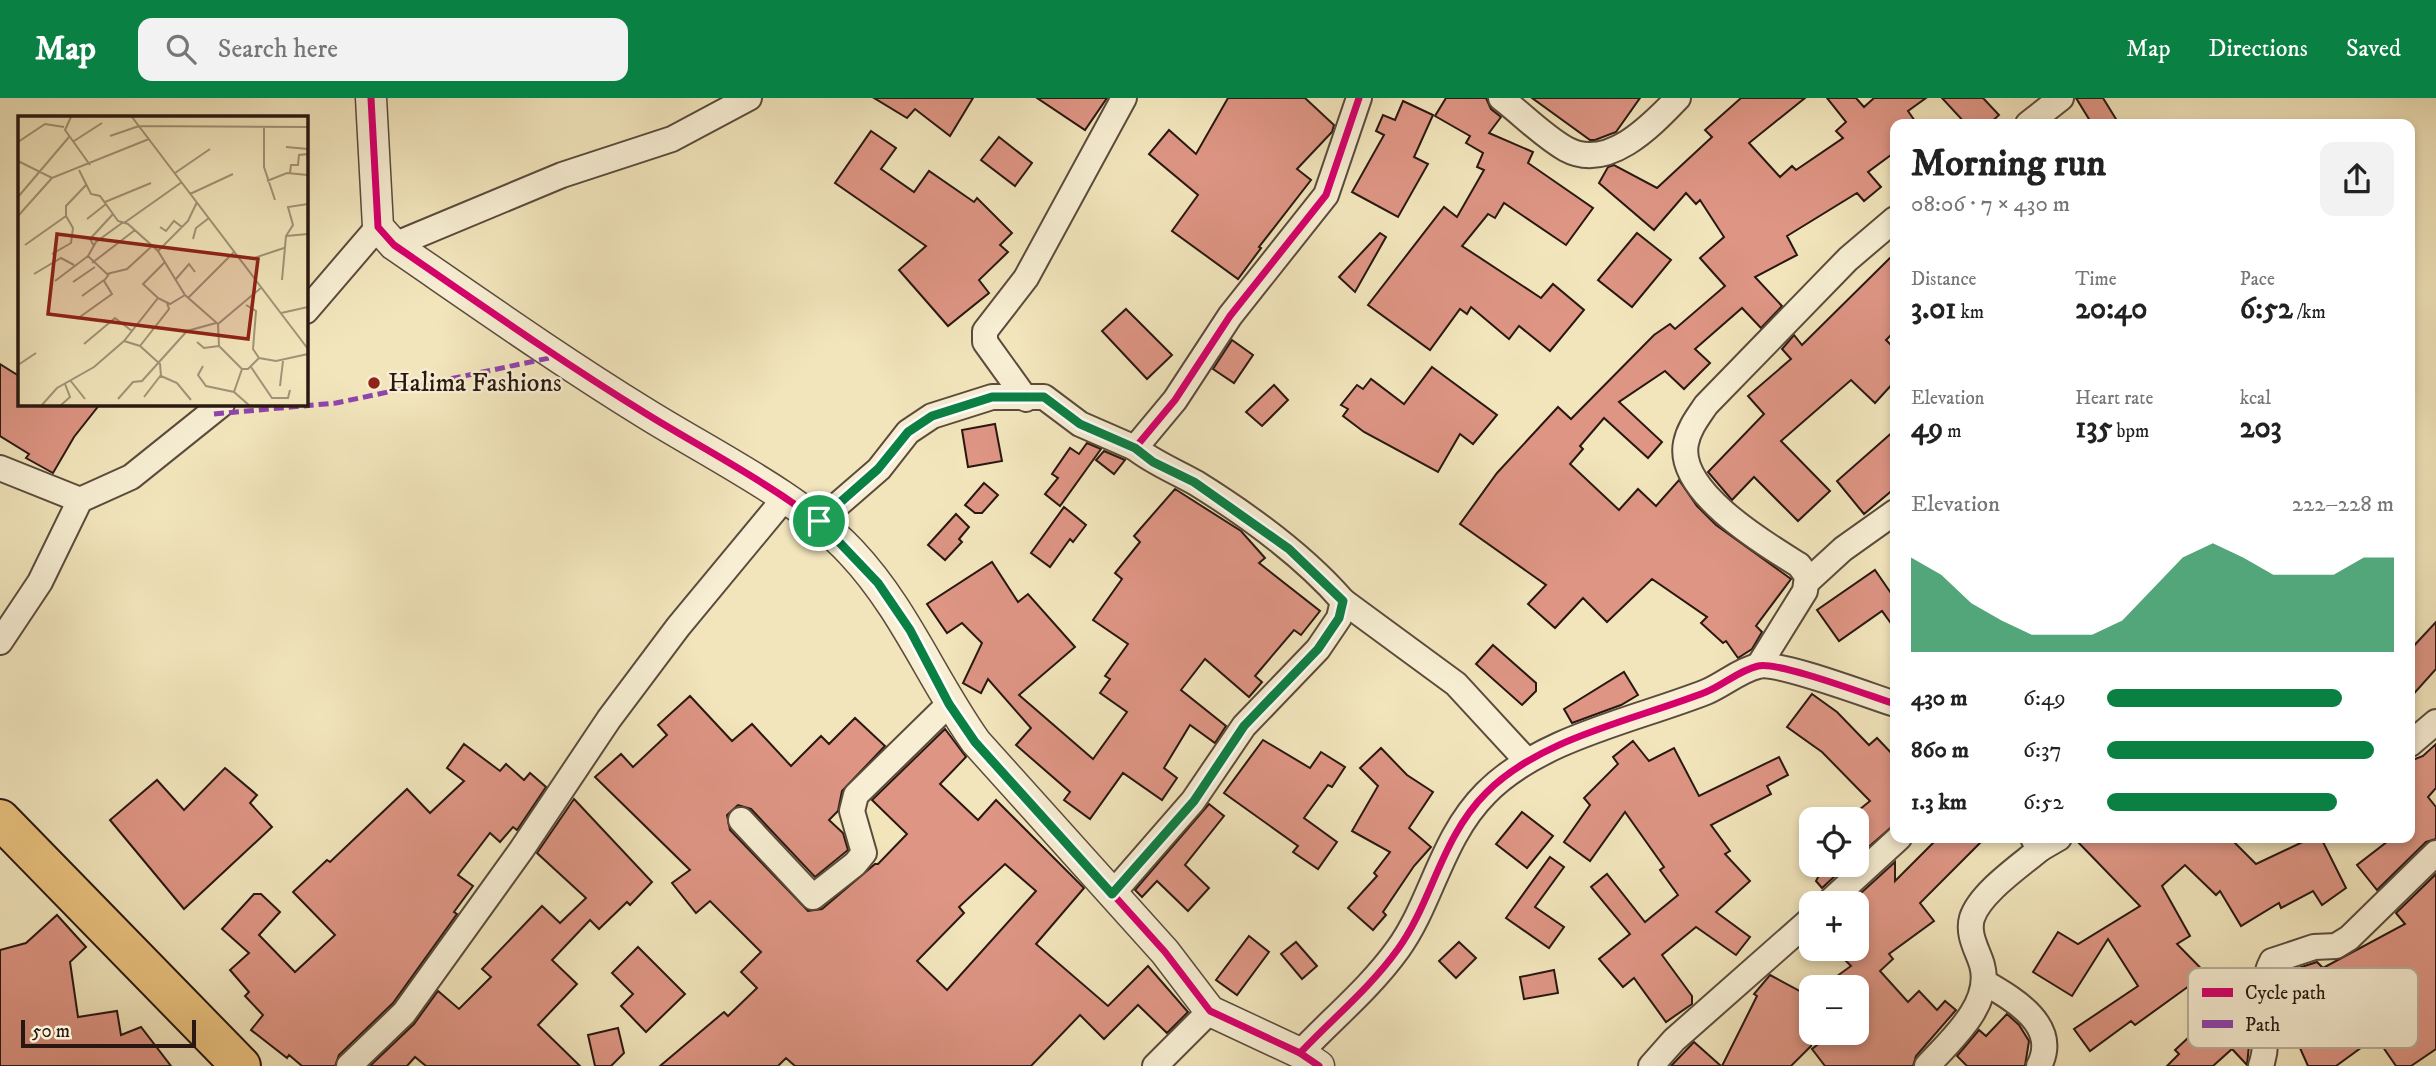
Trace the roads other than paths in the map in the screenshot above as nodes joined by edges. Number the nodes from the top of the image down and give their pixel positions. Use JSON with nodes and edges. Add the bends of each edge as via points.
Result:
{"nodes":[{"id":1,"x":371,"y":98,"type":"edge"},
{"id":2,"x":749,"y":98,"type":"edge"},
{"id":3,"x":1124,"y":98,"type":"edge"},
{"id":4,"x":1359,"y":98,"type":"edge"},
{"id":5,"x":1501,"y":98,"type":"edge"},
{"id":6,"x":1678,"y":98,"type":"edge"},
{"id":7,"x":2061,"y":98,"type":"edge"},
{"id":8,"x":2034,"y":119,"type":"edge"},
{"id":9,"x":1890,"y":223,"type":"edge"},
{"id":10,"x":386,"y":236,"type":"junction"},
{"id":11,"x":308,"y":309,"type":"edge"},
{"id":12,"x":1026,"y":398,"type":"junction"},
{"id":13,"x":220,"y":406,"type":"edge"},
{"id":14,"x":1135,"y":448,"type":"junction"},
{"id":15,"x":0,"y":468,"type":"edge"},
{"id":16,"x":784,"y":499,"type":"junction"},
{"id":17,"x":80,"y":500,"type":"junction"},
{"id":18,"x":1890,"y":516,"type":"edge"},
{"id":19,"x":819,"y":521,"type":"junction"},
{"id":20,"x":1807,"y":582,"type":"junction"},
{"id":21,"x":1343,"y":601,"type":"junction"},
{"id":22,"x":0,"y":642,"type":"edge"},
{"id":23,"x":1759,"y":666,"type":"junction"},
{"id":24,"x":1890,"y":702,"type":"edge"},
{"id":25,"x":949,"y":704,"type":"junction"},
{"id":26,"x":2436,"y":722,"type":"edge"},
{"id":27,"x":2415,"y":740,"type":"edge"},
{"id":28,"x":1528,"y":761,"type":"junction"},
{"id":29,"x":0,"y":819,"type":"edge"},
{"id":30,"x":741,"y":820,"type":"dead end"},
{"id":31,"x":1894,"y":843,"type":"edge"},
{"id":32,"x":2043,"y":843,"type":"edge"},
{"id":33,"x":2436,"y":853,"type":"edge"},
{"id":34,"x":1841,"y":891,"type":"edge"},
{"id":35,"x":1112,"y":894,"type":"junction"},
{"id":36,"x":1799,"y":930,"type":"edge"},
{"id":37,"x":2268,"y":968,"type":"edge"},
{"id":38,"x":1984,"y":982,"type":"junction"},
{"id":39,"x":1210,"y":1011,"type":"junction"},
{"id":40,"x":2267,"y":1048,"type":"edge"},
{"id":41,"x":1309,"y":1060,"type":"edge"},
{"id":42,"x":242,"y":1066,"type":"edge"},
{"id":43,"x":349,"y":1066,"type":"edge"},
{"id":44,"x":1155,"y":1066,"type":"edge"},
{"id":45,"x":1651,"y":1066,"type":"edge"},
{"id":46,"x":1927,"y":1066,"type":"edge"},
{"id":47,"x":2039,"y":1066,"type":"edge"},
{"id":48,"x":2261,"y":1066,"type":"edge"}],
"edges":[{"from":1,"to":10,"type":"street"},
{"from":2,"to":10,"type":"street","via":[[673,139]]},
{"from":3,"to":12,"type":"street","via":[[1026,278],[985,331],[985,342]]},
{"from":4,"to":14,"type":"street","via":[[1326,195],[1230,316],[1175,400]]},
{"from":5,"to":6,"type":"street","via":[[1568,150],[1584,153],[1628,144]]},
{"from":7,"to":8,"type":"street"},
{"from":9,"to":20,"type":"street","via":[[1848,259],[1706,405],[1685,445],[1698,486],[1734,521],[1799,565]]},
{"from":10,"to":11,"type":"street"},
{"from":10,"to":16,"type":"street","via":[[554,357]]},
{"from":12,"to":14,"type":"street","via":[[1044,397],[1080,424]]},
{"from":12,"to":19,"type":"street","via":[[992,397],[932,416],[908,432],[878,469]]},
{"from":13,"to":17,"type":"street","via":[[131,477]]},
{"from":14,"to":21,"type":"street","via":[[1194,482],[1289,549]]},
{"from":15,"to":17,"type":"street"},
{"from":16,"to":19,"type":"street"},
{"from":16,"to":43,"type":"street","via":[[609,719],[404,1013]]},
{"from":17,"to":22,"type":"street","via":[[40,582]]},
{"from":18,"to":20,"type":"street"},
{"from":19,"to":25,"type":"street","via":[[878,583],[910,630]]},
{"from":20,"to":23,"type":"street"},
{"from":21,"to":28,"type":"street","via":[[1456,684]]},
{"from":21,"to":35,"type":"street","via":[[1339,618],[1318,649],[1244,726],[1194,801]]},
{"from":23,"to":24,"type":"street","via":[[1781,668]]},
{"from":23,"to":28,"type":"street","via":[[1709,691]]},
{"from":25,"to":30,"type":"street","via":[[856,795],[852,811],[864,853],[813,897]]},
{"from":25,"to":35,"type":"street","via":[[1014,787]]},
{"from":26,"to":27,"type":"street"},
{"from":28,"to":41,"type":"street","via":[[1486,793],[1455,835],[1399,948]]},
{"from":29,"to":42,"type":"main road"},
{"from":31,"to":34,"type":"street"},
{"from":32,"to":38,"type":"street","via":[[1994,888],[1972,919]]},
{"from":33,"to":37,"type":"street","via":[[2336,946],[2314,947],[2272,961]]},
{"from":35,"to":39,"type":"street"},
{"from":36,"to":45,"type":"street","via":[[1674,1040]]},
{"from":38,"to":46,"type":"street","via":[[1965,1026]]},
{"from":38,"to":47,"type":"street","via":[[2015,1000],[2036,1020],[2042,1031]]},
{"from":39,"to":41,"type":"street"},
{"from":39,"to":44,"type":"street"},
{"from":40,"to":48,"type":"street"}]}
